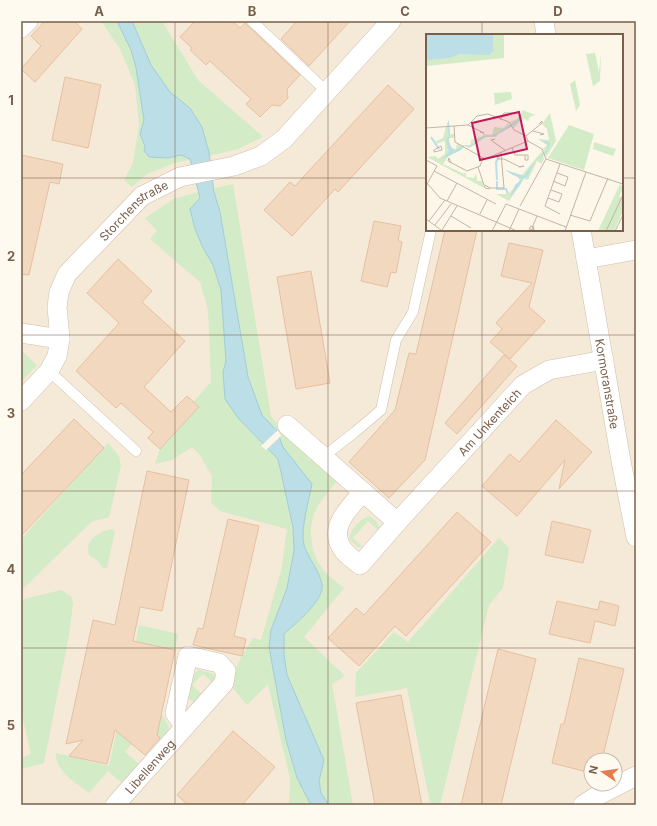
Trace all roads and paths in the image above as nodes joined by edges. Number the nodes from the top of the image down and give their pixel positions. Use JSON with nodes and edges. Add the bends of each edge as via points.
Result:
{"nodes":[{"id":1,"x":28,"y":21,"type":"edge"},
{"id":2,"x":252,"y":21,"type":"edge"},
{"id":3,"x":391,"y":21,"type":"edge"},
{"id":4,"x":544,"y":21,"type":"edge"},
{"id":5,"x":21,"y":28,"type":"edge"},
{"id":6,"x":546,"y":34,"type":"edge"},
{"id":7,"x":327,"y":92,"type":"junction"},
{"id":8,"x":431,"y":231,"type":"edge"},
{"id":9,"x":581,"y":231,"type":"edge"},
{"id":10,"x":636,"y":250,"type":"edge"},
{"id":11,"x":586,"y":260,"type":"junction"},
{"id":12,"x":21,"y":333,"type":"edge"},
{"id":13,"x":60,"y":339,"type":"junction"},
{"id":14,"x":604,"y":360,"type":"junction"},
{"id":15,"x":49,"y":371,"type":"junction"},
{"id":16,"x":21,"y":401,"type":"edge"},
{"id":17,"x":287,"y":425,"type":"dead end"},
{"id":18,"x":136,"y":451,"type":"dead end"},
{"id":19,"x":323,"y":457,"type":"junction"},
{"id":20,"x":629,"y":460,"type":"edge"},
{"id":21,"x":363,"y":492,"type":"junction"},
{"id":22,"x":397,"y":522,"type":"junction"},
{"id":23,"x":636,"y":537,"type":"edge"},
{"id":24,"x":184,"y":726,"type":"dead end"},
{"id":25,"x":636,"y":776,"type":"edge"},
{"id":26,"x":115,"y":805,"type":"edge"},
{"id":27,"x":583,"y":805,"type":"edge"}],
"edges":[{"from":1,"to":5,"type":"street"},
{"from":2,"to":7,"type":"lane"},
{"from":3,"to":7,"type":"street","name":"Storchenstraße"},
{"from":4,"to":6,"type":"street"},
{"from":7,"to":13,"type":"street","name":"Storchenstraße","via":[[284,139],[261,156],[225,168],[180,177],[142,196],[67,274],[59,292],[57,307]]},
{"from":8,"to":19,"type":"lane","via":[[413,312],[396,340],[381,410]]},
{"from":9,"to":11,"type":"street","name":"Kormoranstraße"},
{"from":10,"to":11,"type":"street"},
{"from":11,"to":14,"type":"street","name":"Kormoranstraße"},
{"from":12,"to":13,"type":"street"},
{"from":13,"to":15,"type":"street","name":"Storchenstraße","via":[[57,356]]},
{"from":14,"to":20,"type":"street","name":"Kormoranstraße"},
{"from":14,"to":22,"type":"street","name":"Am Unkenteich","via":[[548,370],[523,385]]},
{"from":15,"to":16,"type":"street","name":"Storchenstraße"},
{"from":15,"to":18,"type":"lane"},
{"from":17,"to":19,"type":"street"},
{"from":19,"to":21,"type":"street"},
{"from":20,"to":23,"type":"street","name":"Kormoranstraße"},
{"from":21,"to":22,"type":"street"},
{"from":21,"to":22,"type":"street","name":"Am Unkenteich","via":[[340,521],[336,537],[343,550],[360,565]]},
{"from":24,"to":26,"type":"street","name":"Libellenweg"},
{"from":25,"to":27,"type":"street"}]}
